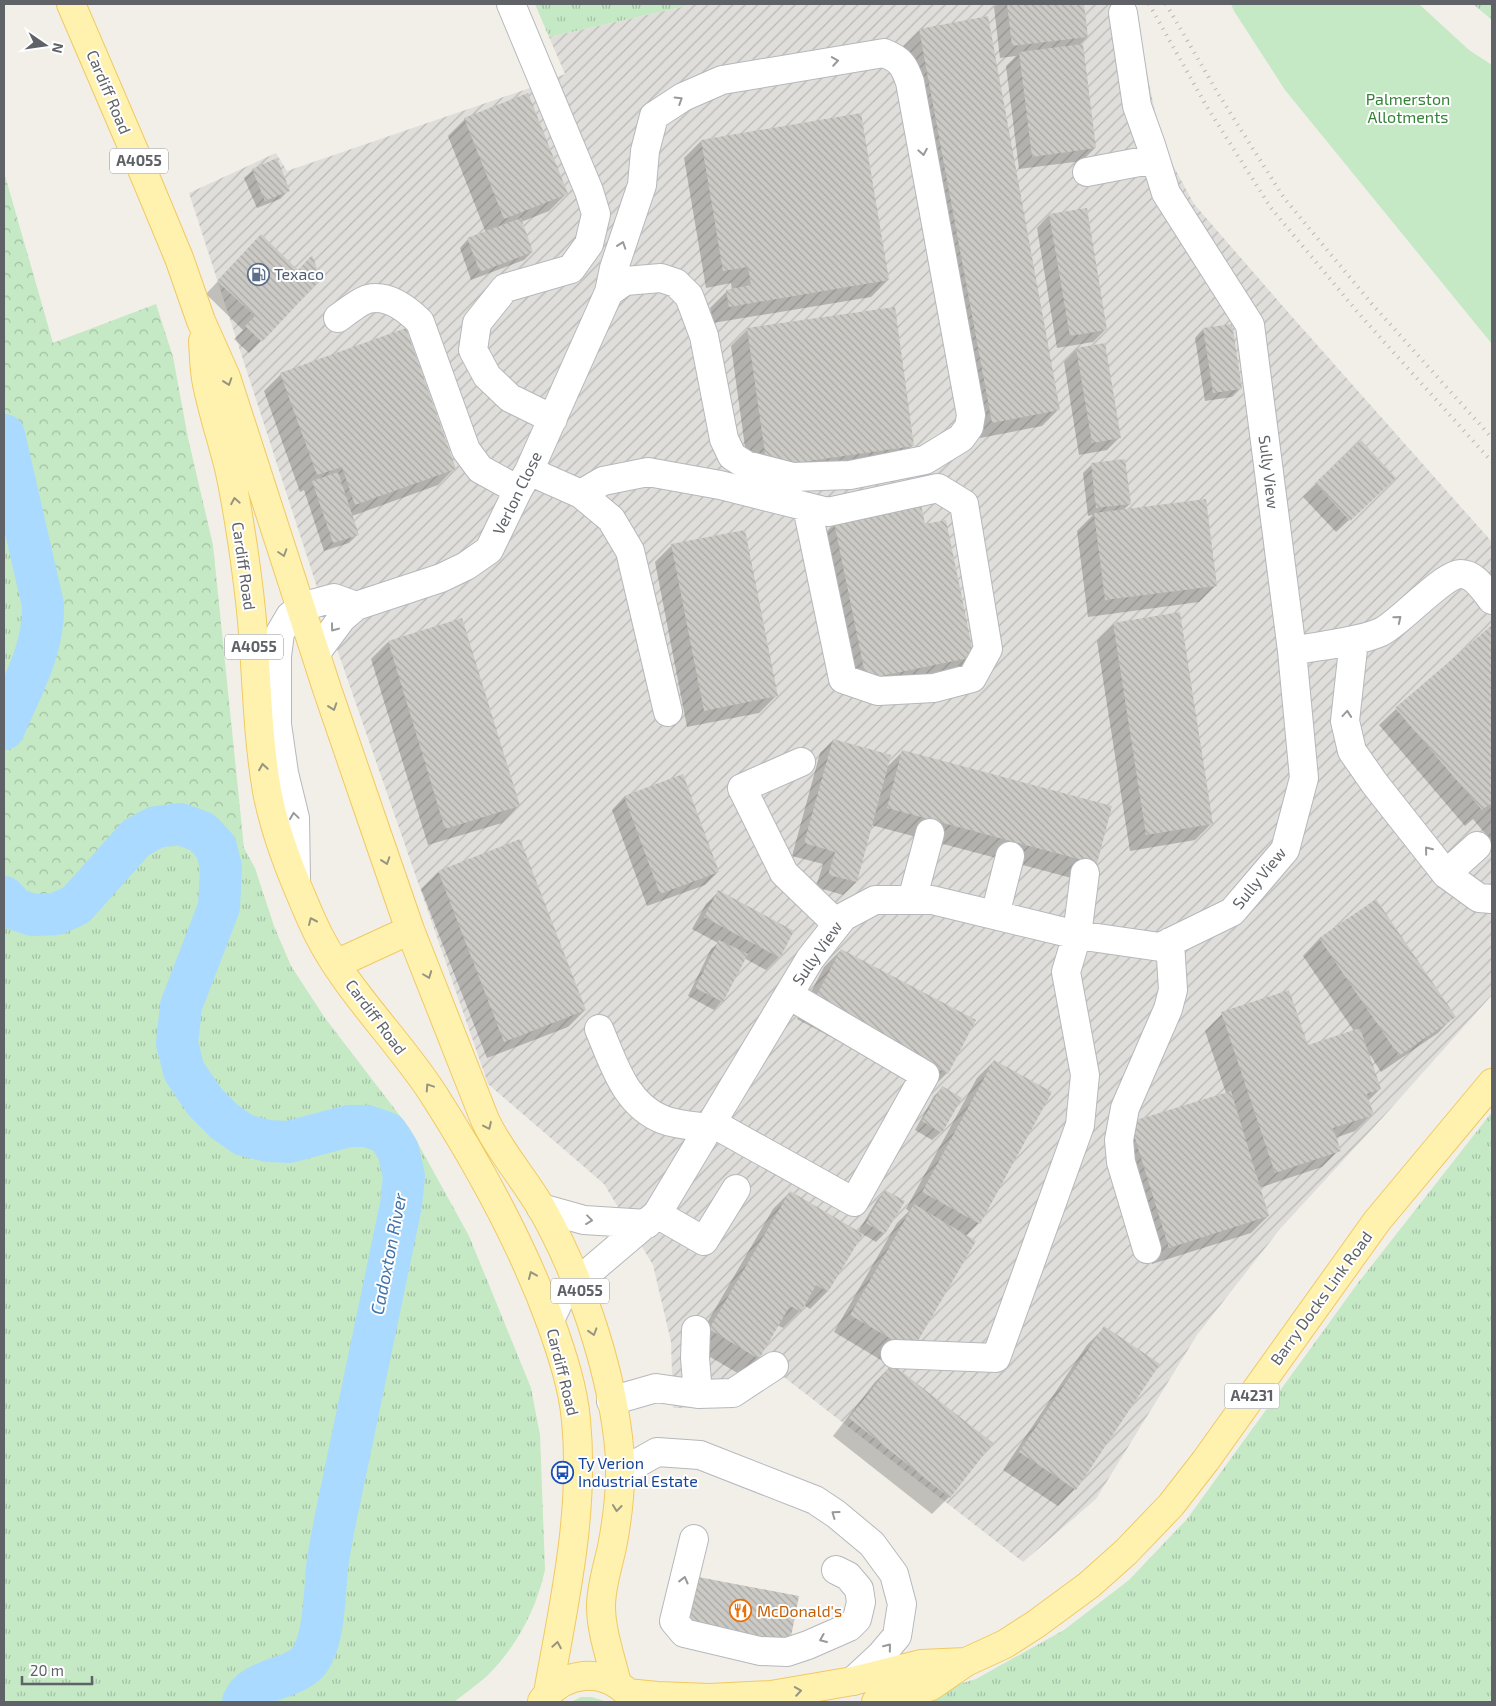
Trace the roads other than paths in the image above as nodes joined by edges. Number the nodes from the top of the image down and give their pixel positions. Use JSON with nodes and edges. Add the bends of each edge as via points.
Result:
{"nodes":[{"id":1,"x":71,"y":4,"type":"edge"},
{"id":2,"x":510,"y":4,"type":"edge"},
{"id":3,"x":1123,"y":13,"type":"dead end"},
{"id":4,"x":1155,"y":159,"type":"junction"},
{"id":5,"x":1087,"y":172,"type":"dead end"},
{"id":6,"x":607,"y":297,"type":"junction"},
{"id":7,"x":338,"y":318,"type":"dead end"},
{"id":8,"x":201,"y":321,"type":"junction"},
{"id":9,"x":553,"y":419,"type":"junction"},
{"id":10,"x":524,"y":481,"type":"junction"},
{"id":11,"x":581,"y":494,"type":"junction"},
{"id":12,"x":807,"y":507,"type":"junction"},
{"id":13,"x":1492,"y":600,"type":"edge"},
{"id":14,"x":356,"y":606,"type":"junction"},
{"id":15,"x":301,"y":607,"type":"junction"},
{"id":16,"x":1354,"y":640,"type":"junction"},
{"id":17,"x":1292,"y":651,"type":"junction"},
{"id":18,"x":316,"y":653,"type":"junction"},
{"id":19,"x":668,"y":712,"type":"dead end"},
{"id":20,"x":801,"y":762,"type":"dead end"},
{"id":21,"x":930,"y":833,"type":"dead end"},
{"id":22,"x":1477,"y":846,"type":"dead end"},
{"id":23,"x":1010,"y":856,"type":"dead end"},
{"id":24,"x":1085,"y":873,"type":"dead end"},
{"id":25,"x":1446,"y":874,"type":"junction"},
{"id":26,"x":296,"y":882,"type":"junction"},
{"id":27,"x":1492,"y":899,"type":"edge"},
{"id":28,"x":912,"y":900,"type":"junction"},
{"id":29,"x":995,"y":915,"type":"junction"},
{"id":30,"x":837,"y":924,"type":"junction"},
{"id":31,"x":410,"y":930,"type":"junction"},
{"id":32,"x":1077,"y":935,"type":"junction"},
{"id":33,"x":1170,"y":942,"type":"junction"},
{"id":34,"x":336,"y":964,"type":"junction"},
{"id":35,"x":789,"y":995,"type":"junction"},
{"id":36,"x":599,"y":1029,"type":"dead end"},
{"id":37,"x":1492,"y":1083,"type":"edge"},
{"id":38,"x":711,"y":1125,"type":"junction"},
{"id":39,"x":736,"y":1189,"type":"dead end"},
{"id":40,"x":541,"y":1208,"type":"junction"},
{"id":41,"x":652,"y":1219,"type":"junction"},
{"id":42,"x":1147,"y":1248,"type":"dead end"},
{"id":43,"x":577,"y":1282,"type":"junction"},
{"id":44,"x":550,"y":1320,"type":"junction"},
{"id":45,"x":696,"y":1330,"type":"dead end"},
{"id":46,"x":894,"y":1354,"type":"dead end"},
{"id":47,"x":774,"y":1366,"type":"dead end"},
{"id":48,"x":698,"y":1394,"type":"junction"},
{"id":49,"x":611,"y":1401,"type":"junction"},
{"id":50,"x":620,"y":1473,"type":"junction"},
{"id":51,"x":694,"y":1539,"type":"dead end"},
{"id":52,"x":836,"y":1570,"type":"dead end"},
{"id":53,"x":966,"y":1662,"type":"junction"},
{"id":54,"x":853,"y":1681,"type":"junction"},
{"id":55,"x":626,"y":1693,"type":"edge"},
{"id":56,"x":543,"y":1699,"type":"edge"},
{"id":57,"x":876,"y":1702,"type":"edge"}],
"edges":[{"from":1,"to":8,"type":"main road","name":"Cardiff Road","number":"A4055","via":[[148,181]]},
{"from":2,"to":9,"type":"street","via":[[589,190],[596,214],[589,244],[571,269],[505,288],[477,323],[473,350],[487,376],[510,398]]},
{"from":3,"to":4,"type":"street","name":"Sully View","via":[[1137,106]]},
{"from":4,"to":5,"type":"street"},
{"from":4,"to":17,"type":"street","name":"Sully View","via":[[1166,193],[1250,325]]},
{"from":6,"to":6,"type":"street","name":"Verlon Close","one_way":true,"via":[[642,185],[645,151],[654,116],[683,97],[722,80],[884,53],[905,67],[910,82],[971,415],[969,427],[961,438],[925,460],[850,475],[793,477],[746,465],[732,456],[724,439],[704,336],[689,296],[676,283],[661,278],[625,282]]},
{"from":6,"to":9,"type":"street","name":"Verlon Close"},
{"from":7,"to":10,"type":"street","via":[[368,299],[384,299],[404,307],[420,322],[466,450],[480,468]]},
{"from":8,"to":15,"type":"main road","name":"Cardiff Road","number":"A4055","one_way":true,"via":[[226,377]]},
{"from":26,"to":8,"type":"main road","name":"Cardiff Road","number":"A4055","one_way":true,"via":[[278,833],[260,748],[253,628],[243,549],[229,472],[206,381]]},
{"from":9,"to":10,"type":"street","name":"Verlon Close"},
{"from":10,"to":11,"type":"street"},
{"from":10,"to":14,"type":"street","name":"Verlon Close","via":[[489,550],[441,578]]},
{"from":11,"to":12,"type":"street","via":[[604,481],[648,472],[720,485]]},
{"from":11,"to":19,"type":"street","via":[[611,519],[630,551]]},
{"from":12,"to":12,"type":"street","via":[[828,512],[938,488],[964,504],[988,649],[972,678],[934,688],[878,691],[843,679]]},
{"from":16,"to":13,"type":"street","one_way":true,"via":[[1382,632],[1446,580],[1460,574],[1472,577]]},
{"from":14,"to":15,"type":"street","via":[[334,598]]},
{"from":14,"to":18,"type":"street","name":"Verlon Close","one_way":true,"via":[[342,618]]},
{"from":15,"to":18,"type":"main road","name":"Cardiff Road","number":"A4055"},
{"from":26,"to":15,"type":"street","one_way":true,"via":[[295,818],[277,724],[277,656],[280,633],[290,616]]},
{"from":16,"to":17,"type":"street"},
{"from":25,"to":16,"type":"street","one_way":true,"via":[[1352,750],[1346,722]]},
{"from":17,"to":33,"type":"street","name":"Sully View","via":[[1304,778],[1285,850],[1232,912]]},
{"from":18,"to":31,"type":"main road","name":"Cardiff Road","number":"A4055","one_way":true},
{"from":20,"to":30,"type":"street","via":[[742,788],[784,873]]},
{"from":21,"to":28,"type":"street"},
{"from":22,"to":25,"type":"street"},
{"from":23,"to":29,"type":"street"},
{"from":24,"to":32,"type":"street"},
{"from":25,"to":27,"type":"street","via":[[1480,898]]},
{"from":34,"to":26,"type":"main road","name":"Cardiff Road","number":"A4055","one_way":true,"via":[[313,924]]},
{"from":28,"to":29,"type":"street","name":"Sully View","via":[[932,900]]},
{"from":28,"to":30,"type":"street","name":"Sully View","via":[[875,900],[843,917]]},
{"from":29,"to":32,"type":"street","name":"Sully View"},
{"from":30,"to":35,"type":"street","name":"Sully View","via":[[810,959]]},
{"from":31,"to":34,"type":"main road"},
{"from":31,"to":40,"type":"main road","name":"Cardiff Road","number":"A4055","one_way":true,"via":[[485,1120],[495,1141]]},
{"from":32,"to":33,"type":"street","name":"Sully View","via":[[1160,947]]},
{"from":32,"to":46,"type":"street","via":[[1066,972],[1084,1074],[1080,1125],[996,1358]]},
{"from":33,"to":42,"type":"street","via":[[1173,990],[1168,1009],[1125,1108],[1119,1140],[1122,1162]]},
{"from":44,"to":34,"type":"main road","name":"Cardiff Road","number":"A4055","one_way":true,"via":[[521,1251],[472,1158],[430,1089]]},
{"from":35,"to":38,"type":"street","name":"Sully View"},
{"from":35,"to":38,"type":"street","via":[[924,1075],[854,1202]]},
{"from":36,"to":38,"type":"street","via":[[624,1086],[649,1113],[666,1121]]},
{"from":37,"to":53,"type":"main road","name":"Barry Docks Link Road","number":"A4231","via":[[1377,1221],[1171,1505],[1089,1585],[1005,1644]]},
{"from":38,"to":41,"type":"street","name":"Sully View"},
{"from":39,"to":41,"type":"street","via":[[704,1241]]},
{"from":40,"to":41,"type":"street","one_way":true,"via":[[584,1220]]},
{"from":40,"to":43,"type":"main road","name":"Cardiff Road","number":"A4055"},
{"from":41,"to":43,"type":"street","name":"Sully View"},
{"from":43,"to":44,"type":"street","name":"Sully View","via":[[562,1294]]},
{"from":43,"to":49,"type":"main road","name":"Cardiff Road","number":"A4055","one_way":true},
{"from":56,"to":44,"type":"main road","name":"Cardiff Road","number":"A4055","one_way":true,"via":[[569,1573],[578,1474],[576,1419],[562,1352]]},
{"from":45,"to":48,"type":"street"},
{"from":47,"to":48,"type":"street","via":[[733,1393]]},
{"from":48,"to":49,"type":"street","via":[[656,1388]]},
{"from":49,"to":50,"type":"main road","name":"Cardiff Road","number":"A4055"},
{"from":54,"to":50,"type":"street","one_way":true,"via":[[897,1636],[902,1604],[894,1574],[872,1544],[815,1500],[700,1455],[657,1452]]},
{"from":50,"to":55,"type":"main road","name":"Cardiff Road","number":"A4055","one_way":true,"via":[[617,1512],[601,1605],[603,1627]]},
{"from":52,"to":51,"type":"street","one_way":true,"via":[[848,1576],[859,1589],[858,1619],[850,1628],[787,1652],[760,1651],[684,1633],[674,1621]]},
{"from":53,"to":54,"type":"main road","name":"Barry Docks Link Road","number":"A4231","via":[[921,1664]]},
{"from":53,"to":57,"type":"main road","name":"Barry Docks Link Road","number":"A4231","via":[[931,1686]]},
{"from":55,"to":54,"type":"main road","name":"Barry Docks Link Road","number":"A4231","one_way":true,"via":[[710,1698],[771,1695]]},
{"from":55,"to":56,"type":"main road","name":"Barry Docks Link Road","via":[[605,1678],[580,1676],[558,1685]]}]}
